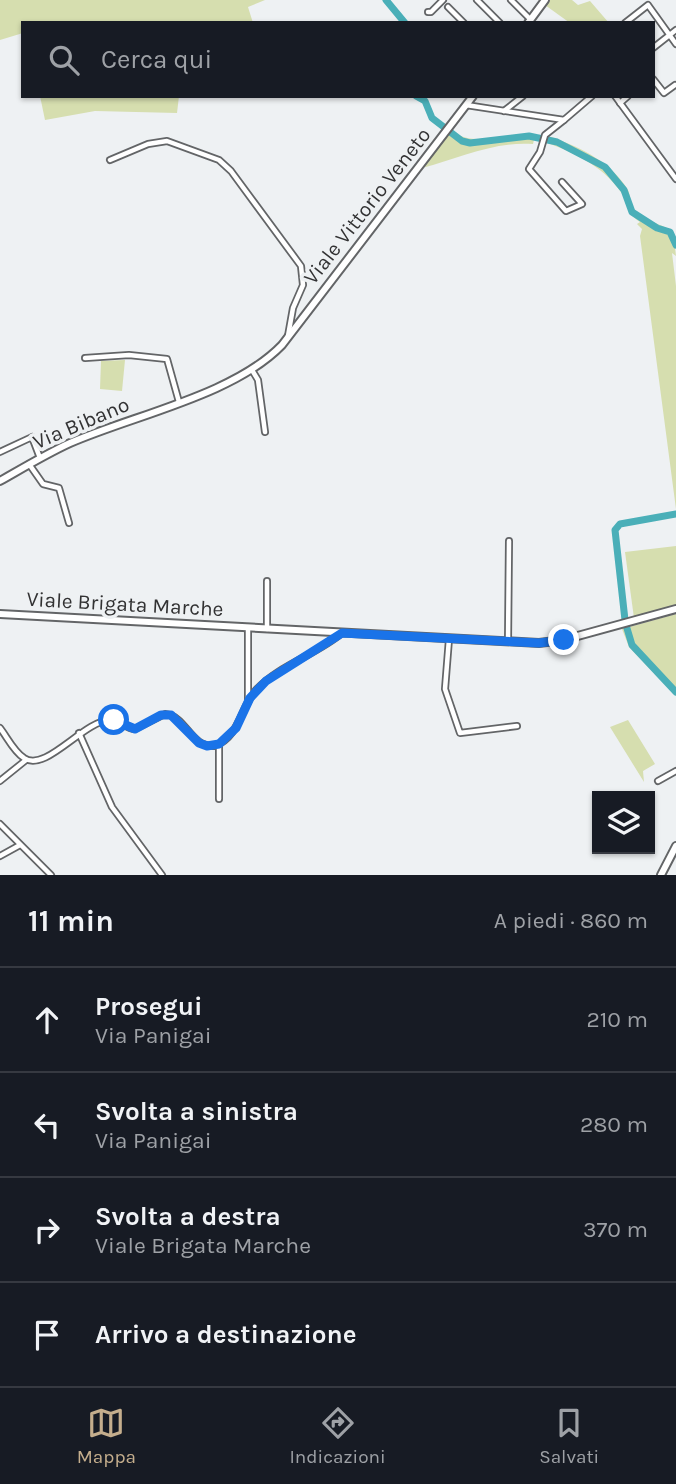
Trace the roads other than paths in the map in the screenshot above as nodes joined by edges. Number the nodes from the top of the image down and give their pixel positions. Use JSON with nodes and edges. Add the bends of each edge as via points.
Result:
{"nodes":[{"id":1,"x":443,"y":0,"type":"edge"},
{"id":2,"x":477,"y":0,"type":"edge"},
{"id":3,"x":511,"y":0,"type":"edge"},
{"id":4,"x":545,"y":0,"type":"edge"},
{"id":5,"x":448,"y":7,"type":"dead end"},
{"id":6,"x":428,"y":12,"type":"dead end"},
{"id":7,"x":462,"y":21,"type":"edge"},
{"id":8,"x":497,"y":21,"type":"edge"},
{"id":9,"x":529,"y":21,"type":"edge"},
{"id":10,"x":628,"y":21,"type":"edge"},
{"id":11,"x":676,"y":30,"type":"edge"},
{"id":12,"x":670,"y":35,"type":"junction"},
{"id":13,"x":676,"y":44,"type":"edge"},
{"id":14,"x":655,"y":46,"type":"edge"},
{"id":15,"x":655,"y":82,"type":"edge"},
{"id":16,"x":674,"y":85,"type":"edge"},
{"id":17,"x":471,"y":98,"type":"edge"},
{"id":18,"x":520,"y":98,"type":"edge"},
{"id":19,"x":590,"y":98,"type":"edge"},
{"id":20,"x":616,"y":98,"type":"edge"},
{"id":21,"x":626,"y":98,"type":"edge"},
{"id":22,"x":620,"y":103,"type":"junction"},
{"id":23,"x":466,"y":105,"type":"junction"},
{"id":24,"x":503,"y":112,"type":"junction"},
{"id":25,"x":564,"y":120,"type":"junction"},
{"id":26,"x":110,"y":160,"type":"dead end"},
{"id":27,"x":676,"y":179,"type":"edge"},
{"id":28,"x":562,"y":182,"type":"dead end"},
{"id":29,"x":316,"y":301,"type":"joint"},
{"id":30,"x":289,"y":336,"type":"junction"},
{"id":31,"x":85,"y":358,"type":"dead end"},
{"id":32,"x":252,"y":370,"type":"junction"},
{"id":33,"x":179,"y":402,"type":"junction"},
{"id":34,"x":265,"y":432,"type":"dead end"},
{"id":35,"x":0,"y":452,"type":"edge"},
{"id":36,"x":40,"y":458,"type":"junction"},
{"id":37,"x":29,"y":464,"type":"junction"},
{"id":38,"x":0,"y":481,"type":"edge"},
{"id":39,"x":69,"y":523,"type":"dead end"},
{"id":40,"x":509,"y":541,"type":"dead end"},
{"id":41,"x":267,"y":581,"type":"dead end"},
{"id":42,"x":676,"y":609,"type":"edge"},
{"id":43,"x":0,"y":614,"type":"edge"},
{"id":44,"x":248,"y":629,"type":"junction"},
{"id":45,"x":267,"y":630,"type":"junction"},
{"id":46,"x":342,"y":633,"type":"junction"},
{"id":47,"x":449,"y":639,"type":"junction"},
{"id":48,"x":508,"y":642,"type":"junction"},
{"id":49,"x":248,"y":700,"type":"dead end"},
{"id":50,"x":517,"y":726,"type":"dead end"},
{"id":51,"x":0,"y":728,"type":"edge"},
{"id":52,"x":79,"y":733,"type":"junction"},
{"id":53,"x":219,"y":744,"type":"junction"},
{"id":54,"x":26,"y":760,"type":"junction"},
{"id":55,"x":676,"y":771,"type":"edge"},
{"id":56,"x":0,"y":781,"type":"edge"},
{"id":57,"x":658,"y":781,"type":"dead end"},
{"id":58,"x":219,"y":799,"type":"dead end"},
{"id":59,"x":0,"y":824,"type":"edge"},
{"id":60,"x":20,"y":845,"type":"junction"},
{"id":61,"x":676,"y":846,"type":"edge"},
{"id":62,"x":0,"y":856,"type":"edge"},
{"id":63,"x":51,"y":875,"type":"edge"},
{"id":64,"x":162,"y":875,"type":"edge"},
{"id":65,"x":661,"y":875,"type":"edge"}],
"edges":[{"from":1,"to":6,"type":"street"},
{"from":2,"to":8,"type":"street"},
{"from":3,"to":9,"type":"street"},
{"from":4,"to":9,"type":"street"},
{"from":5,"to":7,"type":"street"},
{"from":10,"to":12,"type":"street","via":[[648,5]]},
{"from":11,"to":12,"type":"street"},
{"from":12,"to":13,"type":"street"},
{"from":12,"to":14,"type":"street"},
{"from":15,"to":16,"type":"street","via":[[664,93]]},
{"from":17,"to":23,"type":"street","name":"Viale Vittorio Veneto"},
{"from":18,"to":24,"type":"street"},
{"from":19,"to":25,"type":"street"},
{"from":20,"to":22,"type":"street"},
{"from":21,"to":22,"type":"street"},
{"from":22,"to":27,"type":"street"},
{"from":23,"to":24,"type":"street"},
{"from":23,"to":29,"type":"street","name":"Viale Vittorio Veneto"},
{"from":24,"to":25,"type":"street"},
{"from":25,"to":28,"type":"street","via":[[545,135],[528,169],[566,211],[582,204]]},
{"from":26,"to":30,"type":"street","via":[[167,141],[195,149],[228,167],[301,266],[303,285],[293,308]]},
{"from":29,"to":30,"type":"street","name":"Via Bibano"},
{"from":30,"to":32,"type":"street","name":"Via Bibano"},
{"from":31,"to":33,"type":"street","via":[[129,355],[167,359]]},
{"from":32,"to":33,"type":"street","name":"Via Bibano"},
{"from":32,"to":34,"type":"street","via":[[258,380]]},
{"from":33,"to":36,"type":"street","name":"Via Bibano"},
{"from":35,"to":36,"type":"street","via":[[32,436]]},
{"from":36,"to":37,"type":"street","name":"Via Bibano"},
{"from":37,"to":38,"type":"street","name":"Via Bibano"},
{"from":37,"to":39,"type":"street","name":"Via Bibano","via":[[43,484],[59,488]]},
{"from":40,"to":48,"type":"street"},
{"from":41,"to":45,"type":"street"},
{"from":42,"to":48,"type":"street","name":"Viale Brigata Marche","via":[[554,642]]},
{"from":43,"to":44,"type":"street","name":"Viale Brigata Marche"},
{"from":44,"to":45,"type":"street","name":"Viale Brigata Marche"},
{"from":44,"to":49,"type":"street","name":"Viale Brigata Marche"},
{"from":45,"to":46,"type":"street","name":"Viale Brigata Marche"},
{"from":46,"to":47,"type":"street","name":"Viale Brigata Marche"},
{"from":46,"to":53,"type":"street","via":[[266,681],[250,698],[236,728]]},
{"from":47,"to":48,"type":"street","name":"Viale Brigata Marche"},
{"from":47,"to":50,"type":"street","via":[[445,689],[460,733]]},
{"from":51,"to":54,"type":"street"},
{"from":52,"to":53,"type":"street","via":[[110,720],[135,729],[168,714],[195,740],[207,746]]},
{"from":52,"to":54,"type":"street","via":[[46,758]]},
{"from":52,"to":64,"type":"street","via":[[112,807]]},
{"from":53,"to":58,"type":"street"},
{"from":54,"to":56,"type":"street"},
{"from":55,"to":57,"type":"street"},
{"from":59,"to":60,"type":"street"},
{"from":60,"to":62,"type":"street"},
{"from":60,"to":63,"type":"street"},
{"from":61,"to":65,"type":"street"}]}
